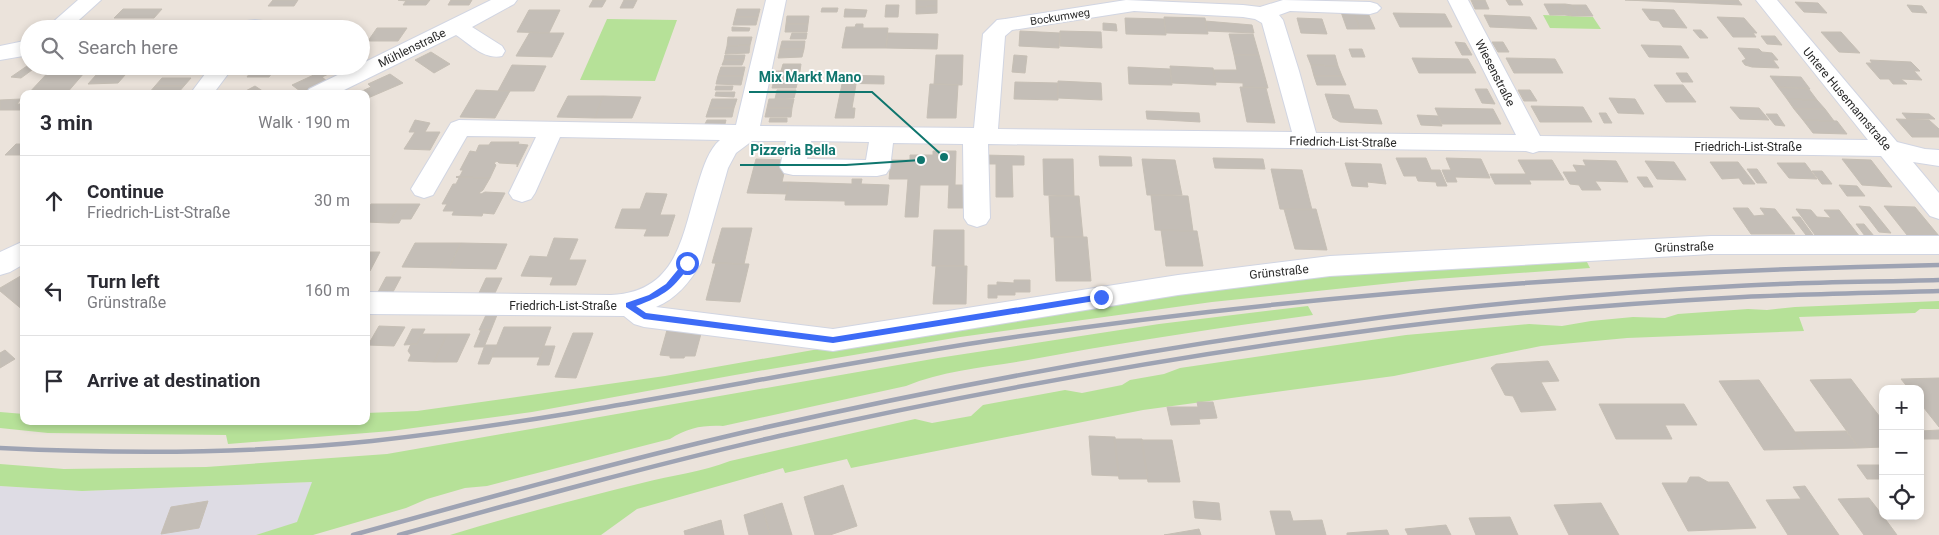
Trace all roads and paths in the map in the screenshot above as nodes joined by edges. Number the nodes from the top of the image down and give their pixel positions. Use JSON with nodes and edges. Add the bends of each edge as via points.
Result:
{"nodes":[{"id":1,"x":91,"y":0,"type":"edge"},
{"id":2,"x":506,"y":0,"type":"edge"},
{"id":3,"x":1458,"y":0,"type":"edge"},
{"id":4,"x":1766,"y":0,"type":"edge"},
{"id":5,"x":776,"y":2,"type":"edge"},
{"id":6,"x":1370,"y":8,"type":"dead end"},
{"id":7,"x":1261,"y":14,"type":"junction"},
{"id":8,"x":67,"y":20,"type":"edge"},
{"id":9,"x":458,"y":26,"type":"junction"},
{"id":10,"x":20,"y":50,"type":"edge"},
{"id":11,"x":494,"y":51,"type":"dead end"},
{"id":12,"x":0,"y":53,"type":"edge"},
{"id":13,"x":370,"y":68,"type":"edge"},
{"id":14,"x":216,"y":75,"type":"edge"},
{"id":15,"x":356,"y":75,"type":"edge"},
{"id":16,"x":204,"y":90,"type":"edge"},
{"id":17,"x":325,"y":90,"type":"edge"},
{"id":18,"x":551,"y":130,"type":"junction"},
{"id":19,"x":746,"y":133,"type":"junction"},
{"id":20,"x":800,"y":134,"type":"junction"},
{"id":21,"x":882,"y":136,"type":"junction"},
{"id":22,"x":980,"y":137,"type":"junction"},
{"id":23,"x":1306,"y":141,"type":"junction"},
{"id":24,"x":1533,"y":145,"type":"junction"},
{"id":25,"x":1888,"y":148,"type":"junction"},
{"id":26,"x":1939,"y":158,"type":"edge"},
{"id":27,"x":424,"y":189,"type":"dead end"},
{"id":28,"x":522,"y":192,"type":"dead end"},
{"id":29,"x":1934,"y":204,"type":"edge"},
{"id":30,"x":978,"y":218,"type":"dead end"},
{"id":31,"x":1939,"y":245,"type":"edge"},
{"id":32,"x":20,"y":253,"type":"edge"},
{"id":33,"x":0,"y":265,"type":"edge"},
{"id":34,"x":370,"y":303,"type":"edge"},
{"id":35,"x":629,"y":305,"type":"junction"}],
"edges":[{"from":1,"to":8,"type":"street"},
{"from":2,"to":9,"type":"street","name":"Mühlenstraße"},
{"from":3,"to":24,"type":"street","name":"Wiesenstraße"},
{"from":4,"to":25,"type":"street","name":"Untere Husemannstraße"},
{"from":5,"to":19,"type":"street"},
{"from":6,"to":7,"type":"street","name":"Bockumweg","via":[[1288,5]]},
{"from":7,"to":22,"type":"street","name":"Bockumweg","via":[[1134,5],[1005,26],[994,34]]},
{"from":7,"to":23,"type":"street","via":[[1272,20]]},
{"from":9,"to":11,"type":"street"},
{"from":9,"to":13,"type":"street","name":"Mühlenstraße"},
{"from":10,"to":12,"type":"street"},
{"from":14,"to":16,"type":"street"},
{"from":15,"to":17,"type":"street","name":"Mühlenstraße"},
{"from":18,"to":19,"type":"street","name":"Friedrich-List-Straße"},
{"from":18,"to":27,"type":"street","name":"Friedrich-List-Straße","via":[[459,128]]},
{"from":18,"to":28,"type":"street"},
{"from":19,"to":20,"type":"street","name":"Friedrich-List-Straße"},
{"from":19,"to":35,"type":"street","name":"Friedrich-List-Straße","via":[[726,148],[715,168],[687,263],[669,286],[652,297]]},
{"from":20,"to":21,"type":"street","name":"Friedrich-List-Straße"},
{"from":20,"to":21,"type":"street","via":[[793,167],[877,168]]},
{"from":21,"to":22,"type":"street","name":"Friedrich-List-Straße"},
{"from":22,"to":23,"type":"street","name":"Friedrich-List-Straße"},
{"from":22,"to":30,"type":"street","name":"Bockumweg"},
{"from":23,"to":24,"type":"street","name":"Friedrich-List-Straße"},
{"from":24,"to":25,"type":"street","name":"Friedrich-List-Straße"},
{"from":25,"to":26,"type":"street","name":"Friedrich-List-Straße"},
{"from":25,"to":29,"type":"street","name":"Untere Husemannstraße"},
{"from":31,"to":35,"type":"street","name":"Grünstraße","via":[[1711,245],[1330,266],[1178,285],[833,340],[644,316]]},
{"from":32,"to":33,"type":"street"},
{"from":34,"to":35,"type":"street","name":"Friedrich-List-Straße"}]}
